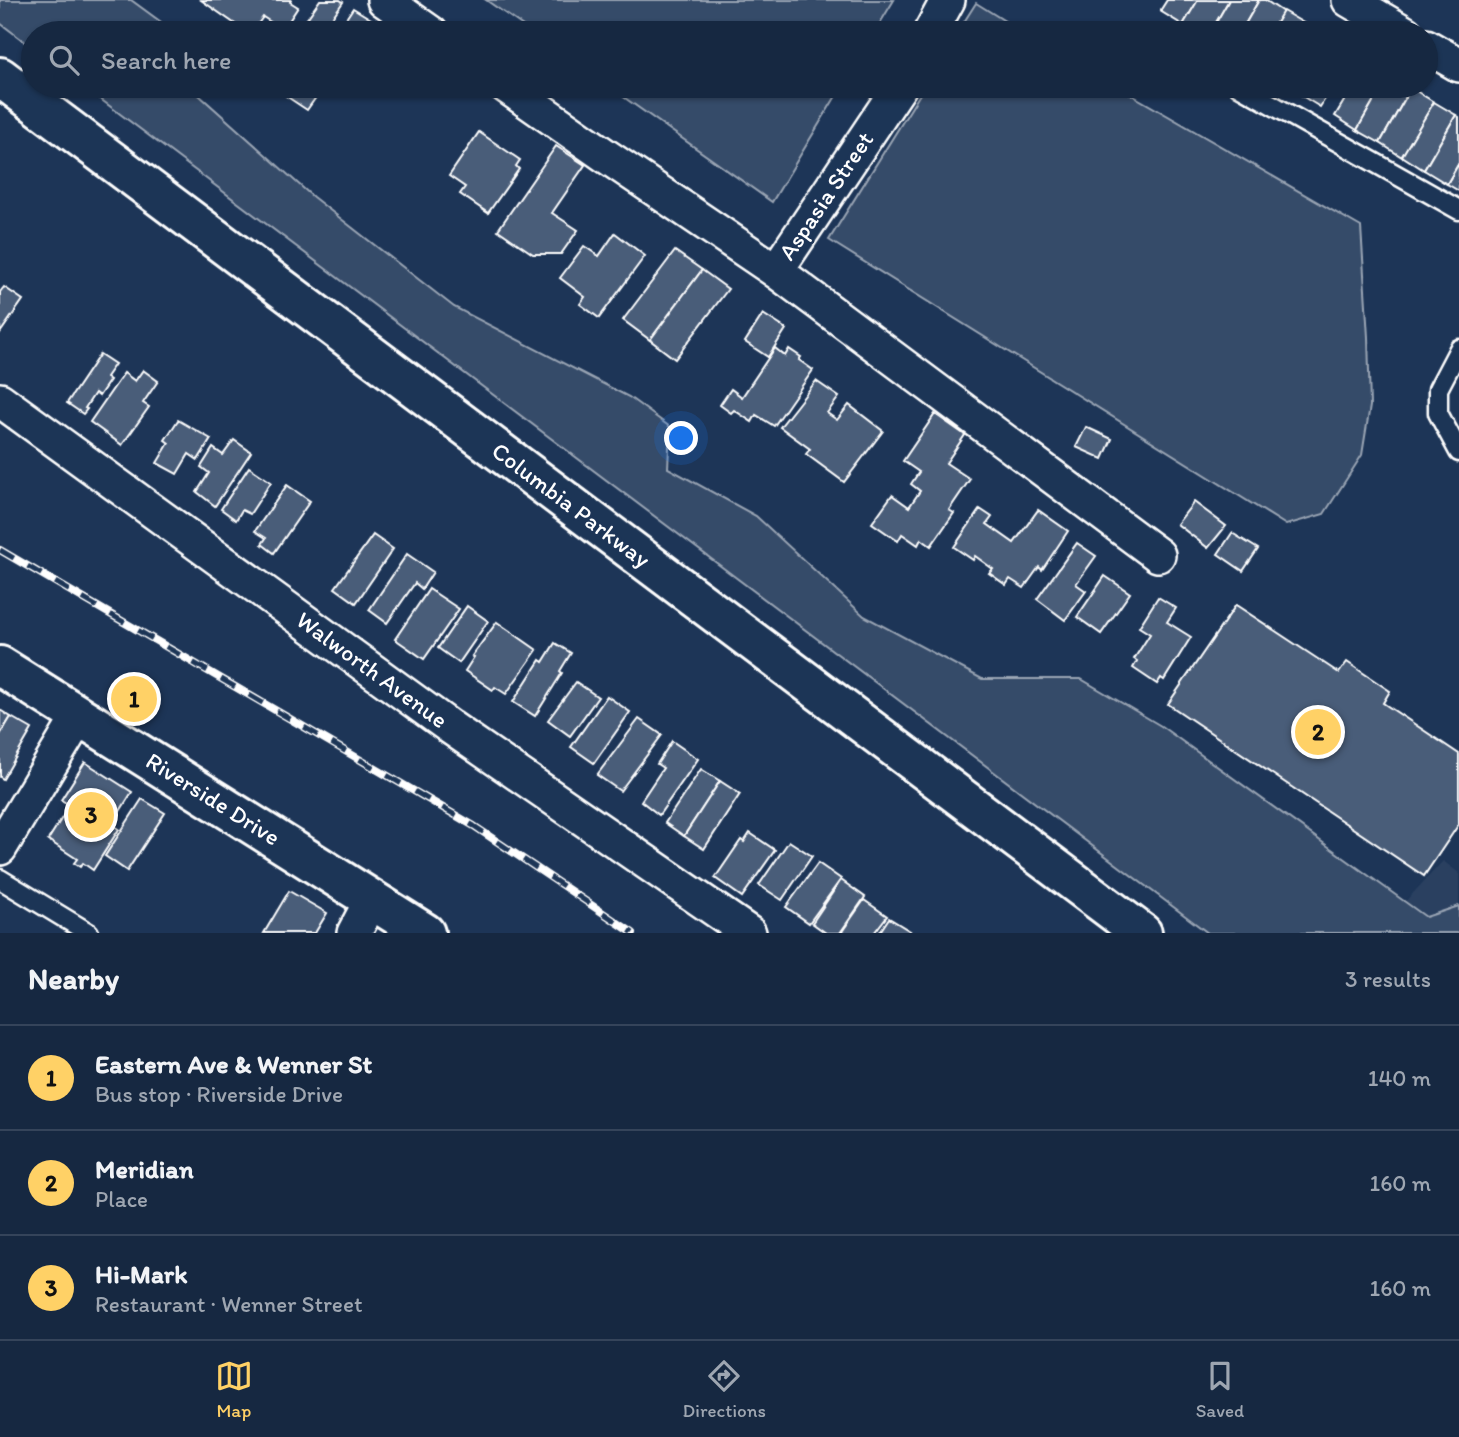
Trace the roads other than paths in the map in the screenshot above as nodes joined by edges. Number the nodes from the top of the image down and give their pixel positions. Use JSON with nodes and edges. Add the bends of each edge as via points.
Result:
{"nodes":[{"id":1,"x":384,"y":0,"type":"edge"},
{"id":2,"x":948,"y":0,"type":"edge"},
{"id":3,"x":1349,"y":0,"type":"edge"},
{"id":4,"x":414,"y":21,"type":"edge"},
{"id":5,"x":937,"y":21,"type":"edge"},
{"id":6,"x":1385,"y":21,"type":"edge"},
{"id":7,"x":1438,"y":53,"type":"edge"},
{"id":8,"x":1459,"y":65,"type":"edge"},
{"id":9,"x":0,"y":77,"type":"edge"},
{"id":10,"x":21,"y":93,"type":"edge"},
{"id":11,"x":28,"y":98,"type":"edge"},
{"id":12,"x":523,"y":98,"type":"edge"},
{"id":13,"x":892,"y":98,"type":"edge"},
{"id":14,"x":1260,"y":98,"type":"edge"},
{"id":15,"x":1459,"y":211,"type":"edge"},
{"id":16,"x":776,"y":271,"type":"junction"},
{"id":17,"x":1459,"y":349,"type":"edge"},
{"id":18,"x":0,"y":400,"type":"edge"},
{"id":19,"x":1459,"y":452,"type":"edge"},
{"id":20,"x":1158,"y":555,"type":"dead end"},
{"id":21,"x":0,"y":666,"type":"edge"},
{"id":22,"x":80,"y":715,"type":"junction"},
{"id":23,"x":0,"y":848,"type":"edge"},
{"id":24,"x":0,"y":879,"type":"edge"},
{"id":25,"x":372,"y":899,"type":"junction"},
{"id":26,"x":89,"y":933,"type":"edge"},
{"id":27,"x":354,"y":933,"type":"edge"},
{"id":28,"x":425,"y":933,"type":"edge"},
{"id":29,"x":749,"y":933,"type":"edge"},
{"id":30,"x":1142,"y":933,"type":"edge"}],
"edges":[{"from":1,"to":4,"type":"street"},
{"from":2,"to":5,"type":"street"},
{"from":3,"to":6,"type":"street"},
{"from":7,"to":8,"type":"street"},
{"from":9,"to":10,"type":"main road","name":"Columbia Parkway"},
{"from":11,"to":30,"type":"main road","name":"Columbia Parkway"},
{"from":12,"to":16,"type":"street"},
{"from":13,"to":16,"type":"street","name":"Aspasia Street"},
{"from":14,"to":15,"type":"lane"},
{"from":16,"to":20,"type":"street"},
{"from":17,"to":19,"type":"lane","via":[[1438,388],[1438,413]]},
{"from":18,"to":29,"type":"street","name":"Walworth Avenue","via":[[450,727]]},
{"from":21,"to":22,"type":"main road","name":"Riverside Drive"},
{"from":22,"to":23,"type":"street"},
{"from":22,"to":25,"type":"main road","name":"Riverside Drive"},
{"from":24,"to":26,"type":"lane"},
{"from":25,"to":27,"type":"street"},
{"from":25,"to":28,"type":"main road","name":"Riverside Drive"}]}
